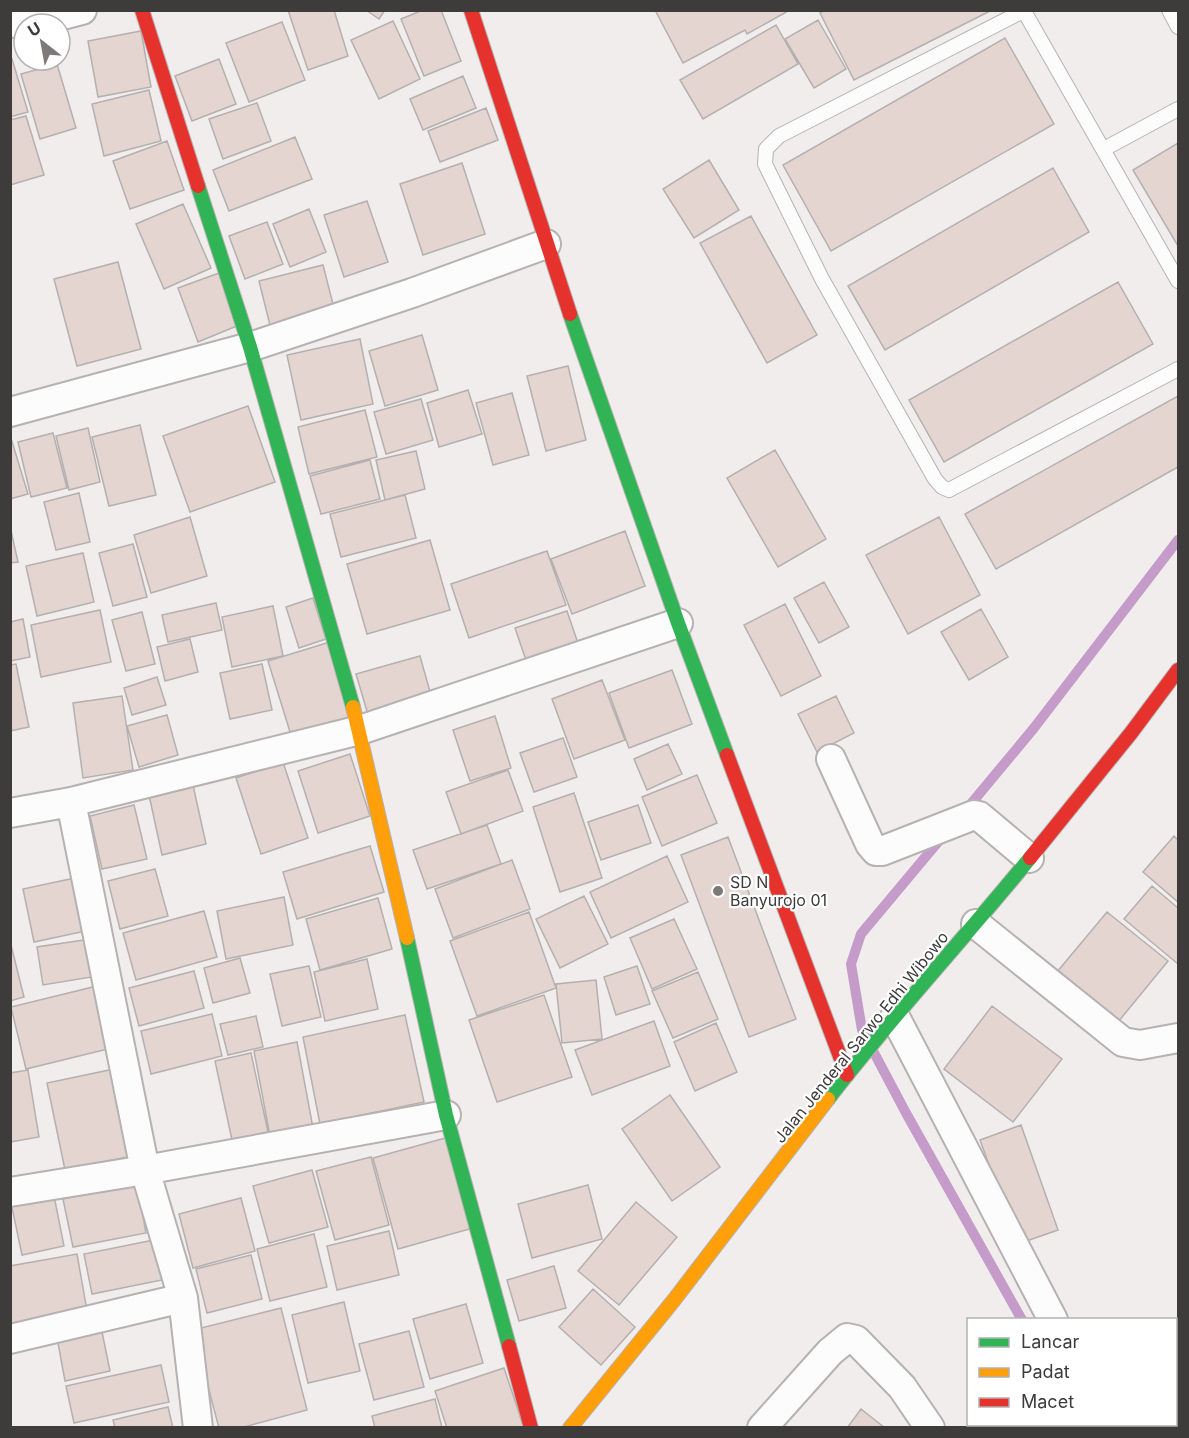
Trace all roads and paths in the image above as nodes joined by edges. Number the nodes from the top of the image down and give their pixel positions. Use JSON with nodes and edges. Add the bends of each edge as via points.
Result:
{"nodes":[{"id":1,"x":82,"y":10,"type":"edge"},
{"id":2,"x":142,"y":10,"type":"edge"},
{"id":3,"x":471,"y":10,"type":"edge"},
{"id":4,"x":1169,"y":10,"type":"edge"},
{"id":5,"x":1025,"y":11,"type":"edge"},
{"id":6,"x":10,"y":23,"type":"edge"},
{"id":7,"x":1179,"y":27,"type":"edge"},
{"id":8,"x":1179,"y":109,"type":"edge"},
{"id":9,"x":1104,"y":149,"type":"junction"},
{"id":10,"x":546,"y":244,"type":"junction"},
{"id":11,"x":1179,"y":281,"type":"edge"},
{"id":12,"x":250,"y":347,"type":"junction"},
{"id":13,"x":1179,"y":369,"type":"edge"},
{"id":14,"x":10,"y":412,"type":"edge"},
{"id":15,"x":678,"y":623,"type":"junction"},
{"id":16,"x":1179,"y":670,"type":"edge"},
{"id":17,"x":360,"y":730,"type":"junction"},
{"id":18,"x":831,"y":759,"type":"dead end"},
{"id":19,"x":71,"y":802,"type":"junction"},
{"id":20,"x":10,"y":813,"type":"edge"},
{"id":21,"x":1029,"y":858,"type":"junction"},
{"id":22,"x":976,"y":924,"type":"junction"},
{"id":23,"x":895,"y":1017,"type":"junction"},
{"id":24,"x":1179,"y":1038,"type":"edge"},
{"id":25,"x":851,"y":1071,"type":"junction"},
{"id":26,"x":446,"y":1115,"type":"junction"},
{"id":27,"x":145,"y":1170,"type":"junction"},
{"id":28,"x":10,"y":1192,"type":"edge"},
{"id":29,"x":183,"y":1298,"type":"junction"},
{"id":30,"x":1052,"y":1318,"type":"edge"},
{"id":31,"x":10,"y":1339,"type":"edge"},
{"id":32,"x":198,"y":1428,"type":"edge"},
{"id":33,"x":531,"y":1428,"type":"edge"},
{"id":34,"x":570,"y":1428,"type":"edge"},
{"id":35,"x":762,"y":1428,"type":"edge"},
{"id":36,"x":930,"y":1428,"type":"edge"}],
"edges":[{"from":1,"to":6,"type":"street"},
{"from":2,"to":12,"type":"street"},
{"from":3,"to":10,"type":"street"},
{"from":4,"to":7,"type":"lane"},
{"from":5,"to":9,"type":"lane"},
{"from":5,"to":13,"type":"lane","via":[[778,136],[766,149],[765,164],[822,279],[942,487],[949,490]]},
{"from":8,"to":9,"type":"lane"},
{"from":9,"to":11,"type":"lane"},
{"from":10,"to":12,"type":"street"},
{"from":10,"to":15,"type":"street"},
{"from":12,"to":14,"type":"street"},
{"from":12,"to":17,"type":"street"},
{"from":15,"to":17,"type":"street"},
{"from":15,"to":25,"type":"street"},
{"from":16,"to":21,"type":"street","name":"Jalan Jenderal Sarwo Edhi Wibowo"},
{"from":17,"to":19,"type":"street"},
{"from":17,"to":26,"type":"street"},
{"from":18,"to":21,"type":"street","via":[[876,851],[974,815]]},
{"from":19,"to":20,"type":"street"},
{"from":19,"to":27,"type":"street"},
{"from":21,"to":22,"type":"street","name":"Jalan Jenderal Sarwo Edhi Wibowo"},
{"from":22,"to":23,"type":"street","name":"Jalan Jenderal Sarwo Edhi Wibowo"},
{"from":22,"to":24,"type":"street","via":[[1123,1042],[1140,1045]]},
{"from":23,"to":25,"type":"street","name":"Jalan Jenderal Sarwo Edhi Wibowo"},
{"from":23,"to":30,"type":"street"},
{"from":25,"to":34,"type":"street","name":"Jalan Jenderal Sarwo Edhi Wibowo"},
{"from":26,"to":27,"type":"street"},
{"from":26,"to":33,"type":"street"},
{"from":27,"to":28,"type":"street"},
{"from":27,"to":29,"type":"street"},
{"from":29,"to":31,"type":"street"},
{"from":29,"to":32,"type":"street"},
{"from":35,"to":36,"type":"street","via":[[847,1338],[856,1340],[902,1387]]}]}
